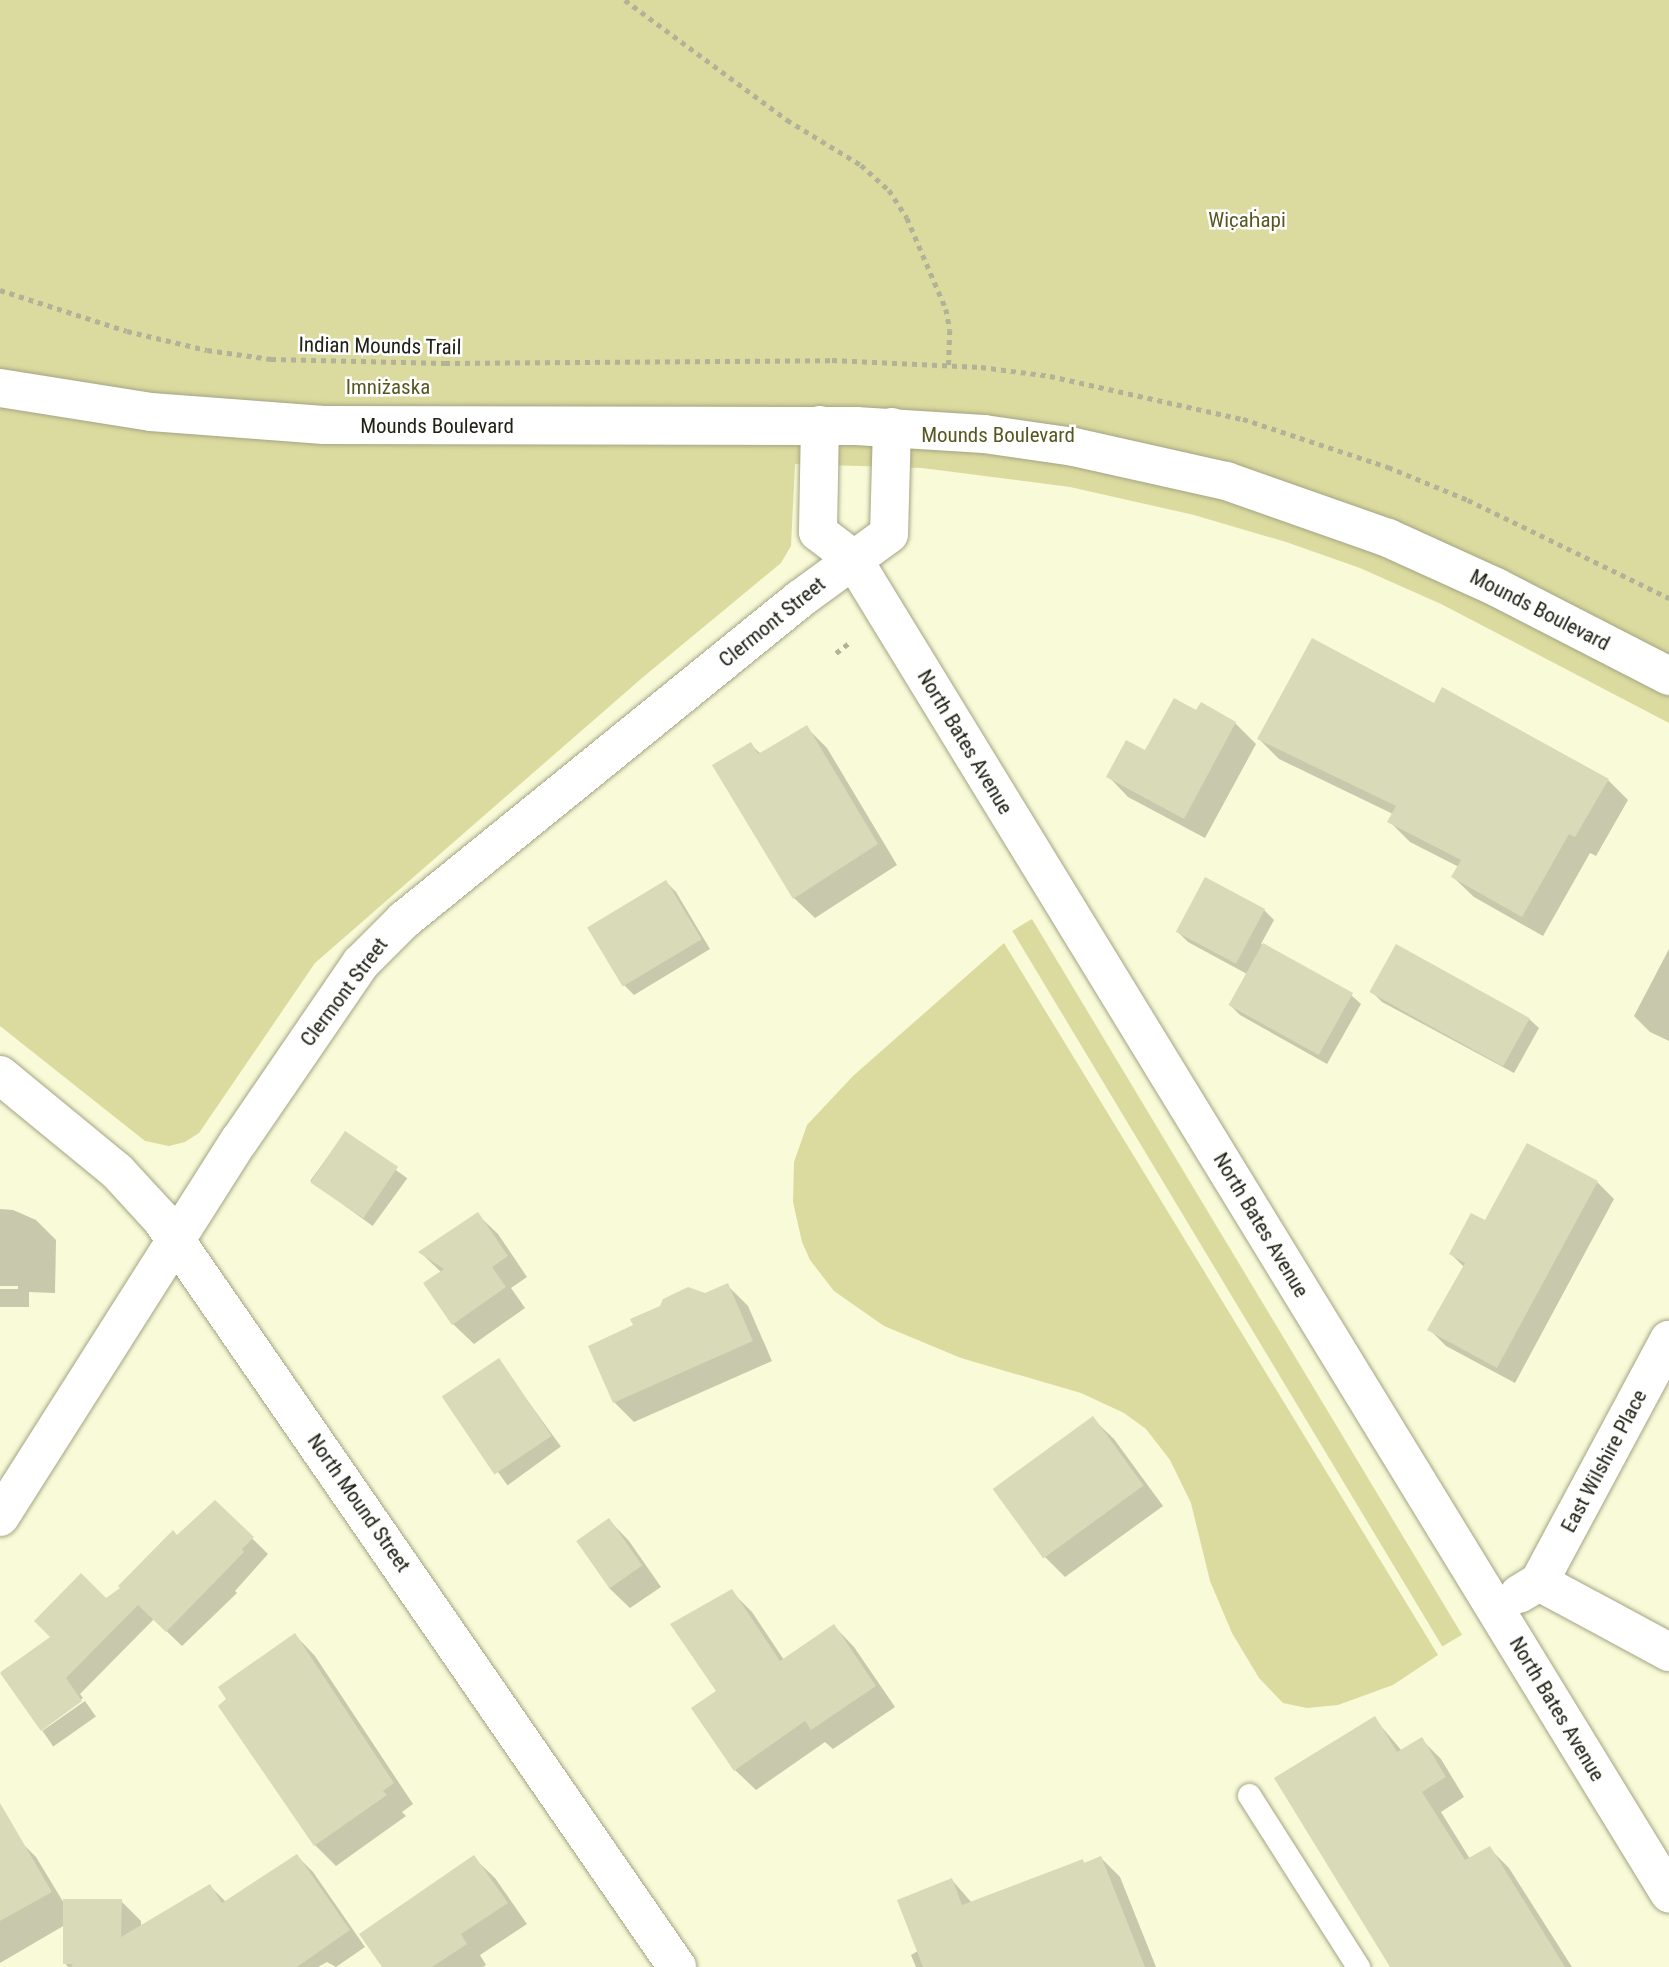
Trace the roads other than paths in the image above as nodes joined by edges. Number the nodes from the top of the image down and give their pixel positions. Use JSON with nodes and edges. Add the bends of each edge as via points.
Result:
{"nodes":[{"id":1,"x":0,"y":388,"type":"edge"},
{"id":2,"x":820,"y":425,"type":"junction"},
{"id":3,"x":892,"y":427,"type":"junction"},
{"id":4,"x":852,"y":558,"type":"junction"},
{"id":5,"x":1669,"y":676,"type":"edge"},
{"id":6,"x":0,"y":1075,"type":"edge"},
{"id":7,"x":176,"y":1240,"type":"junction"},
{"id":8,"x":1669,"y":1340,"type":"edge"},
{"id":9,"x":0,"y":1517,"type":"edge"},
{"id":10,"x":1539,"y":1582,"type":"junction"},
{"id":11,"x":1496,"y":1608,"type":"junction"},
{"id":12,"x":1669,"y":1652,"type":"edge"},
{"id":13,"x":1249,"y":1795,"type":"dead end"},
{"id":14,"x":1669,"y":1894,"type":"edge"},
{"id":15,"x":677,"y":1967,"type":"edge"},
{"id":16,"x":1358,"y":1967,"type":"edge"}],
"edges":[{"from":1,"to":2,"type":"street","name":"Mounds Boulevard","via":[[151,412],[324,425]]},
{"from":2,"to":3,"type":"street","name":"Mounds Boulevard"},
{"from":2,"to":4,"type":"street","via":[[818,533]]},
{"from":3,"to":4,"type":"street","name":"Clermont Street","via":[[889,534]]},
{"from":3,"to":5,"type":"street","name":"Mounds Boulevard","via":[[1074,447],[1167,465],[1284,499],[1442,562]]},
{"from":4,"to":7,"type":"street","name":"Clermont Street","via":[[374,948],[328,1008]]},
{"from":4,"to":11,"type":"street","name":"North Bates Avenue"},
{"from":6,"to":7,"type":"street","name":"North Mound Street","via":[[127,1180]]},
{"from":7,"to":9,"type":"street","name":"Clermont Street"},
{"from":7,"to":15,"type":"street","name":"North Mound Street"},
{"from":8,"to":10,"type":"street","name":"East Wilshire Place"},
{"from":10,"to":11,"type":"street"},
{"from":10,"to":12,"type":"street"},
{"from":11,"to":14,"type":"street","name":"North Bates Avenue"},
{"from":13,"to":16,"type":"lane"}]}
